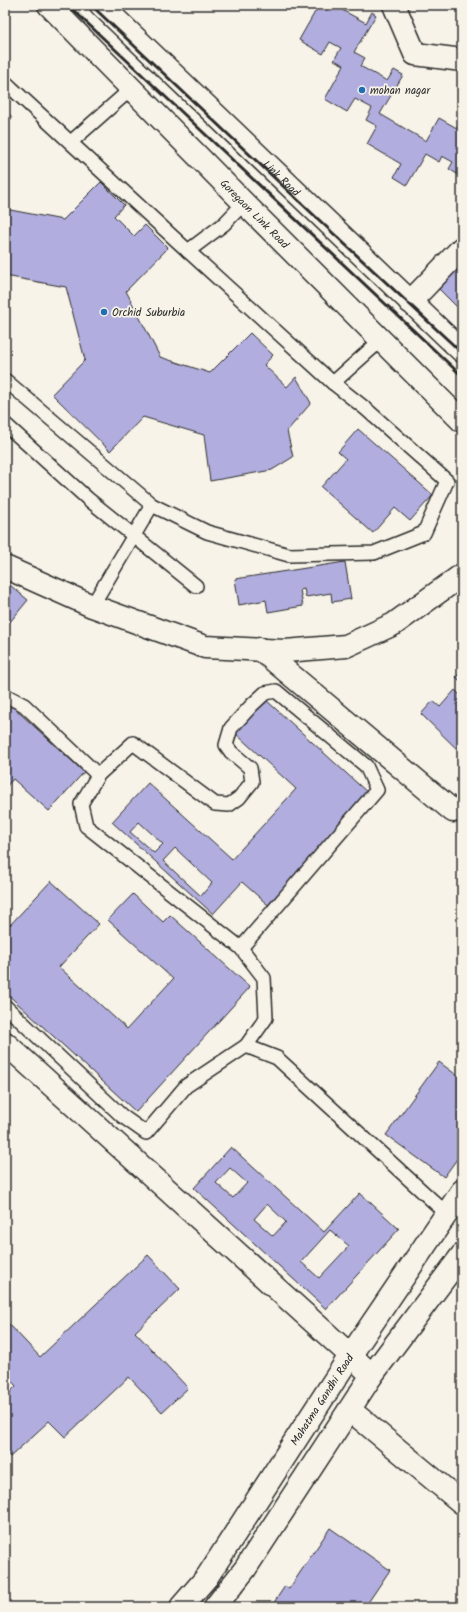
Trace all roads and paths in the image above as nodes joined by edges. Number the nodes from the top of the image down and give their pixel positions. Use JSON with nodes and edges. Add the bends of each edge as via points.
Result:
{"nodes":[{"id":1,"x":49,"y":5,"type":"edge"},
{"id":2,"x":101,"y":5,"type":"edge"},
{"id":3,"x":394,"y":5,"type":"edge"},
{"id":4,"x":462,"y":60,"type":"edge"},
{"id":5,"x":5,"y":82,"type":"edge"},
{"id":6,"x":131,"y":89,"type":"junction"},
{"id":7,"x":71,"y":142,"type":"junction"},
{"id":8,"x":244,"y":203,"type":"junction"},
{"id":9,"x":462,"y":248,"type":"edge"},
{"id":10,"x":188,"y":251,"type":"junction"},
{"id":11,"x":410,"y":302,"type":"junction"},
{"id":12,"x":381,"y":340,"type":"junction"},
{"id":13,"x":462,"y":351,"type":"edge"},
{"id":14,"x":5,"y":380,"type":"edge"},
{"id":15,"x":333,"y":383,"type":"junction"},
{"id":16,"x":462,"y":421,"type":"edge"},
{"id":17,"x":5,"y":424,"type":"edge"},
{"id":18,"x":152,"y":505,"type":"junction"},
{"id":19,"x":133,"y":535,"type":"junction"},
{"id":20,"x":5,"y":567,"type":"edge"},
{"id":21,"x":462,"y":575,"type":"edge"},
{"id":22,"x":196,"y":586,"type":"dead end"},
{"id":23,"x":92,"y":606,"type":"junction"},
{"id":24,"x":260,"y":650,"type":"junction"},
{"id":25,"x":5,"y":695,"type":"edge"},
{"id":26,"x":98,"y":775,"type":"junction"},
{"id":27,"x":452,"y":811,"type":"dead end"},
{"id":28,"x":241,"y":948,"type":"junction"},
{"id":29,"x":5,"y":1006,"type":"edge"},
{"id":30,"x":5,"y":1044,"type":"edge"},
{"id":31,"x":246,"y":1046,"type":"junction"},
{"id":32,"x":462,"y":1190,"type":"edge"},
{"id":33,"x":447,"y":1214,"type":"junction"},
{"id":34,"x":462,"y":1255,"type":"edge"},
{"id":35,"x":350,"y":1356,"type":"junction"},
{"id":36,"x":372,"y":1375,"type":"junction"},
{"id":37,"x":350,"y":1410,"type":"junction"},
{"id":38,"x":462,"y":1503,"type":"edge"},
{"id":39,"x":181,"y":1607,"type":"edge"},
{"id":40,"x":215,"y":1607,"type":"edge"}],
"edges":[{"from":1,"to":6,"type":"main road","name":"Goregaon Link Road"},
{"from":2,"to":11,"type":"main road","name":"Link Road"},
{"from":3,"to":4,"type":"main road","via":[[415,54]]},
{"from":5,"to":7,"type":"lane"},
{"from":6,"to":7,"type":"lane"},
{"from":6,"to":8,"type":"main road","name":"Goregaon Link Road"},
{"from":7,"to":10,"type":"lane"},
{"from":8,"to":10,"type":"lane","via":[[224,224]]},
{"from":8,"to":12,"type":"main road","name":"Goregaon Link Road"},
{"from":9,"to":11,"type":"main road"},
{"from":10,"to":15,"type":"lane"},
{"from":11,"to":13,"type":"main road","name":"Link Road"},
{"from":12,"to":15,"type":"lane"},
{"from":12,"to":16,"type":"main road","name":"Goregaon Link Road"},
{"from":14,"to":18,"type":"lane"},
{"from":15,"to":18,"type":"lane","via":[[447,481],[424,533],[374,553],[289,555],[207,532]]},
{"from":17,"to":19,"type":"lane","via":[[88,499]]},
{"from":18,"to":19,"type":"lane"},
{"from":19,"to":22,"type":"lane"},
{"from":19,"to":23,"type":"lane"},
{"from":20,"to":23,"type":"main road"},
{"from":21,"to":24,"type":"main road","via":[[394,624],[346,646],[285,651]]},
{"from":23,"to":24,"type":"main road","via":[[205,647]]},
{"from":24,"to":27,"type":"main road"},
{"from":25,"to":26,"type":"lane","via":[[24,705]]},
{"from":26,"to":28,"type":"lane","via":[[81,804],[86,826]]},
{"from":26,"to":28,"type":"lane","via":[[133,743],[215,804],[229,804],[239,798],[252,782],[250,768],[226,745],[231,728],[266,693],[276,691],[366,766],[377,790]]},
{"from":28,"to":31,"type":"lane","via":[[264,978],[266,1018]]},
{"from":29,"to":31,"type":"lane","via":[[122,1116],[146,1133],[186,1086]]},
{"from":30,"to":35,"type":"main road"},
{"from":31,"to":33,"type":"lane","via":[[277,1058]]},
{"from":32,"to":33,"type":"main road","name":"Mahatma Gandhi Road"},
{"from":33,"to":35,"type":"main road","name":"Mahatma Gandhi Road"},
{"from":34,"to":36,"type":"main road"},
{"from":35,"to":36,"type":"main road"},
{"from":35,"to":39,"type":"main road","name":"Mahatma Gandhi Road","via":[[207,1577]]},
{"from":36,"to":37,"type":"main road"},
{"from":37,"to":38,"type":"main road"},
{"from":37,"to":40,"type":"main road","via":[[245,1569]]}]}
